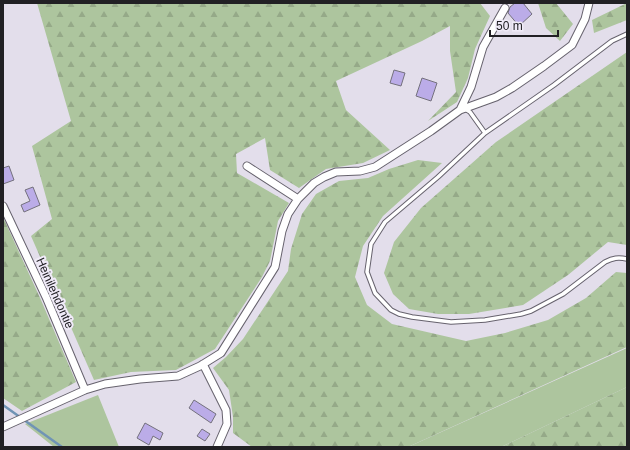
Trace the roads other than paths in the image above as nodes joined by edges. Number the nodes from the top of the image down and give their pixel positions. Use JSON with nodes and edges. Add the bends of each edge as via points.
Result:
{"nodes":[{"id":1,"x":588,"y":3,"type":"edge"},
{"id":2,"x":505,"y":8,"type":"dead end"},
{"id":3,"x":627,"y":34,"type":"edge"},
{"id":4,"x":462,"y":109,"type":"junction"},
{"id":5,"x":485,"y":133,"type":"junction"},
{"id":6,"x":247,"y":166,"type":"dead end"},
{"id":7,"x":298,"y":199,"type":"junction"},
{"id":8,"x":3,"y":206,"type":"edge"},
{"id":9,"x":627,"y":259,"type":"edge"},
{"id":10,"x":203,"y":364,"type":"junction"},
{"id":11,"x":85,"y":390,"type":"junction"},
{"id":12,"x":3,"y":427,"type":"edge"},
{"id":13,"x":217,"y":447,"type":"edge"}],
"edges":[{"from":1,"to":4,"type":"street","via":[[585,18],[572,45],[512,88],[496,97]]},
{"from":2,"to":4,"type":"street","via":[[483,47]]},
{"from":3,"to":5,"type":"lane","via":[[612,41]]},
{"from":4,"to":5,"type":"lane","via":[[470,112]]},
{"from":4,"to":7,"type":"street","via":[[375,167],[360,171],[336,172],[314,183]]},
{"from":5,"to":9,"type":"lane","via":[[385,222],[371,244],[367,272],[375,293],[391,310],[412,317],[451,322],[520,314],[543,306],[563,294],[612,258]]},
{"from":6,"to":7,"type":"street"},
{"from":7,"to":10,"type":"street","via":[[288,214],[282,231],[275,267],[221,353]]},
{"from":8,"to":11,"type":"street","name":"Heinilehdontie","via":[[46,297]]},
{"from":10,"to":11,"type":"street","via":[[178,376],[105,384]]},
{"from":10,"to":13,"type":"street","via":[[226,410],[227,424]]},
{"from":11,"to":12,"type":"street"}]}
